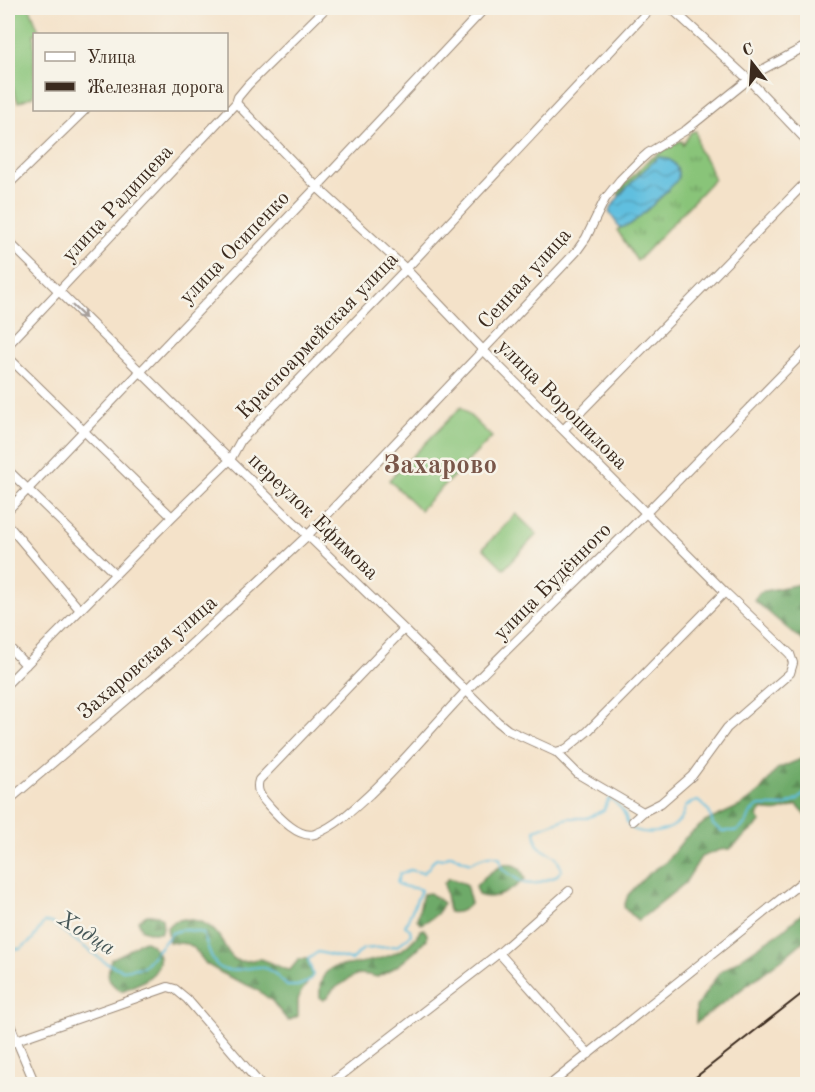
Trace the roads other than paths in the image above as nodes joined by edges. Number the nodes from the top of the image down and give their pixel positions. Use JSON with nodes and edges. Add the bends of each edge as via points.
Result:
{"nodes":[{"id":1,"x":326,"y":8,"type":"edge"},
{"id":2,"x":485,"y":8,"type":"edge"},
{"id":3,"x":651,"y":8,"type":"edge"},
{"id":4,"x":671,"y":8,"type":"edge"},
{"id":5,"x":807,"y":45,"type":"edge"},
{"id":6,"x":748,"y":79,"type":"junction"},
{"id":7,"x":236,"y":103,"type":"junction"},
{"id":8,"x":84,"y":111,"type":"edge"},
{"id":9,"x":807,"y":142,"type":"edge"},
{"id":10,"x":807,"y":180,"type":"edge"},
{"id":11,"x":8,"y":185,"type":"edge"},
{"id":12,"x":317,"y":187,"type":"junction"},
{"id":13,"x":8,"y":241,"type":"edge"},
{"id":14,"x":406,"y":269,"type":"junction"},
{"id":15,"x":58,"y":292,"type":"junction"},
{"id":16,"x":8,"y":345,"type":"edge"},
{"id":17,"x":807,"y":348,"type":"edge"},
{"id":18,"x":483,"y":350,"type":"junction"},
{"id":19,"x":8,"y":357,"type":"edge"},
{"id":20,"x":140,"y":372,"type":"junction"},
{"id":21,"x":564,"y":429,"type":"junction"},
{"id":22,"x":83,"y":432,"type":"junction"},
{"id":23,"x":230,"y":460,"type":"junction"},
{"id":24,"x":8,"y":471,"type":"edge"},
{"id":25,"x":28,"y":490,"type":"junction"},
{"id":26,"x":8,"y":510,"type":"edge"},
{"id":27,"x":646,"y":513,"type":"junction"},
{"id":28,"x":171,"y":517,"type":"junction"},
{"id":29,"x":8,"y":525,"type":"edge"},
{"id":30,"x":308,"y":535,"type":"junction"},
{"id":31,"x":115,"y":574,"type":"junction"},
{"id":32,"x":725,"y":592,"type":"junction"},
{"id":33,"x":80,"y":610,"type":"junction"},
{"id":34,"x":404,"y":629,"type":"junction"},
{"id":35,"x":8,"y":646,"type":"edge"},
{"id":36,"x":26,"y":665,"type":"junction"},
{"id":37,"x":8,"y":683,"type":"edge"},
{"id":38,"x":467,"y":690,"type":"junction"},
{"id":39,"x":556,"y":752,"type":"junction"},
{"id":40,"x":8,"y":801,"type":"edge"},
{"id":41,"x":643,"y":812,"type":"junction"},
{"id":42,"x":633,"y":821,"type":"dead end"},
{"id":43,"x":807,"y":877,"type":"edge"},
{"id":44,"x":569,"y":891,"type":"dead end"},
{"id":45,"x":499,"y":952,"type":"junction"},
{"id":46,"x":8,"y":1020,"type":"edge"},
{"id":47,"x":12,"y":1041,"type":"edge"},
{"id":48,"x":589,"y":1054,"type":"junction"},
{"id":49,"x":35,"y":1084,"type":"edge"},
{"id":50,"x":260,"y":1084,"type":"edge"},
{"id":51,"x":330,"y":1084,"type":"edge"},
{"id":52,"x":551,"y":1084,"type":"edge"}],
"edges":[{"from":1,"to":7,"type":"street","name":"улица Радищева","via":[[248,85]]},
{"from":2,"to":12,"type":"street","name":"улица Осипенко"},
{"from":3,"to":14,"type":"street","name":"Красноармейская улица"},
{"from":4,"to":6,"type":"street"},
{"from":5,"to":6,"type":"street","name":"Сенная улица"},
{"from":6,"to":9,"type":"street"},
{"from":6,"to":18,"type":"street","name":"Сенная улица","via":[[630,169],[605,199],[576,252]]},
{"from":7,"to":12,"type":"street","name":"улица Ворошилова"},
{"from":7,"to":15,"type":"street","name":"улица Радищева"},
{"from":8,"to":11,"type":"street"},
{"from":10,"to":21,"type":"street"},
{"from":12,"to":14,"type":"street","name":"улица Ворошилова"},
{"from":12,"to":20,"type":"street","name":"улица Осипенко"},
{"from":13,"to":15,"type":"street","name":"переулок Ефимова"},
{"from":14,"to":18,"type":"street","name":"улица Ворошилова"},
{"from":14,"to":23,"type":"street","name":"Красноармейская улица","via":[[241,440]]},
{"from":15,"to":16,"type":"street","name":"улица Радищева"},
{"from":15,"to":20,"type":"street","name":"переулок Ефимова","one_way":true},
{"from":17,"to":27,"type":"street","name":"улица Будённого"},
{"from":18,"to":21,"type":"street","name":"улица Ворошилова"},
{"from":18,"to":30,"type":"street","name":"Сенная улица"},
{"from":19,"to":22,"type":"street"},
{"from":20,"to":22,"type":"street","name":"улица Осипенко"},
{"from":20,"to":23,"type":"street","name":"переулок Ефимова"},
{"from":21,"to":27,"type":"street","name":"улица Ворошилова"},
{"from":22,"to":25,"type":"street","name":"улица Осипенко"},
{"from":22,"to":28,"type":"street"},
{"from":23,"to":28,"type":"street","name":"Красноармейская улица"},
{"from":23,"to":30,"type":"street","name":"переулок Ефимова"},
{"from":24,"to":25,"type":"street"},
{"from":25,"to":26,"type":"street","name":"улица Осипенко"},
{"from":25,"to":31,"type":"street"},
{"from":27,"to":32,"type":"street","name":"улица Ворошилова"},
{"from":27,"to":38,"type":"street","name":"улица Будённого"},
{"from":28,"to":31,"type":"street","name":"Красноармейская улица"},
{"from":29,"to":33,"type":"street"},
{"from":30,"to":34,"type":"street","name":"переулок Ефимова"},
{"from":30,"to":40,"type":"street","name":"Захаровская улица","via":[[182,653]]},
{"from":31,"to":33,"type":"street","name":"Красноармейская улица"},
{"from":32,"to":39,"type":"street","via":[[588,731]]},
{"from":32,"to":41,"type":"street","name":"улица Ворошилова","via":[[790,654],[793,663],[789,673],[727,728],[692,776],[661,803]]},
{"from":33,"to":36,"type":"street","name":"Красноармейская улица"},
{"from":34,"to":38,"type":"street","name":"переулок Ефимова"},
{"from":34,"to":38,"type":"street","name":"улица Будённого","via":[[259,780],[260,794],[272,810],[300,833],[311,835],[338,822],[391,774]]},
{"from":35,"to":36,"type":"street"},
{"from":36,"to":37,"type":"street","name":"Красноармейская улица"},
{"from":38,"to":39,"type":"street","name":"переулок Ефимова","via":[[508,730]]},
{"from":39,"to":41,"type":"street","via":[[578,774]]},
{"from":41,"to":42,"type":"street"},
{"from":43,"to":48,"type":"street"},
{"from":44,"to":45,"type":"street"},
{"from":45,"to":48,"type":"street"},
{"from":45,"to":51,"type":"street"},
{"from":46,"to":47,"type":"street"},
{"from":47,"to":49,"type":"street"},
{"from":47,"to":50,"type":"street","via":[[168,987],[187,999]]},
{"from":48,"to":52,"type":"street"}]}
